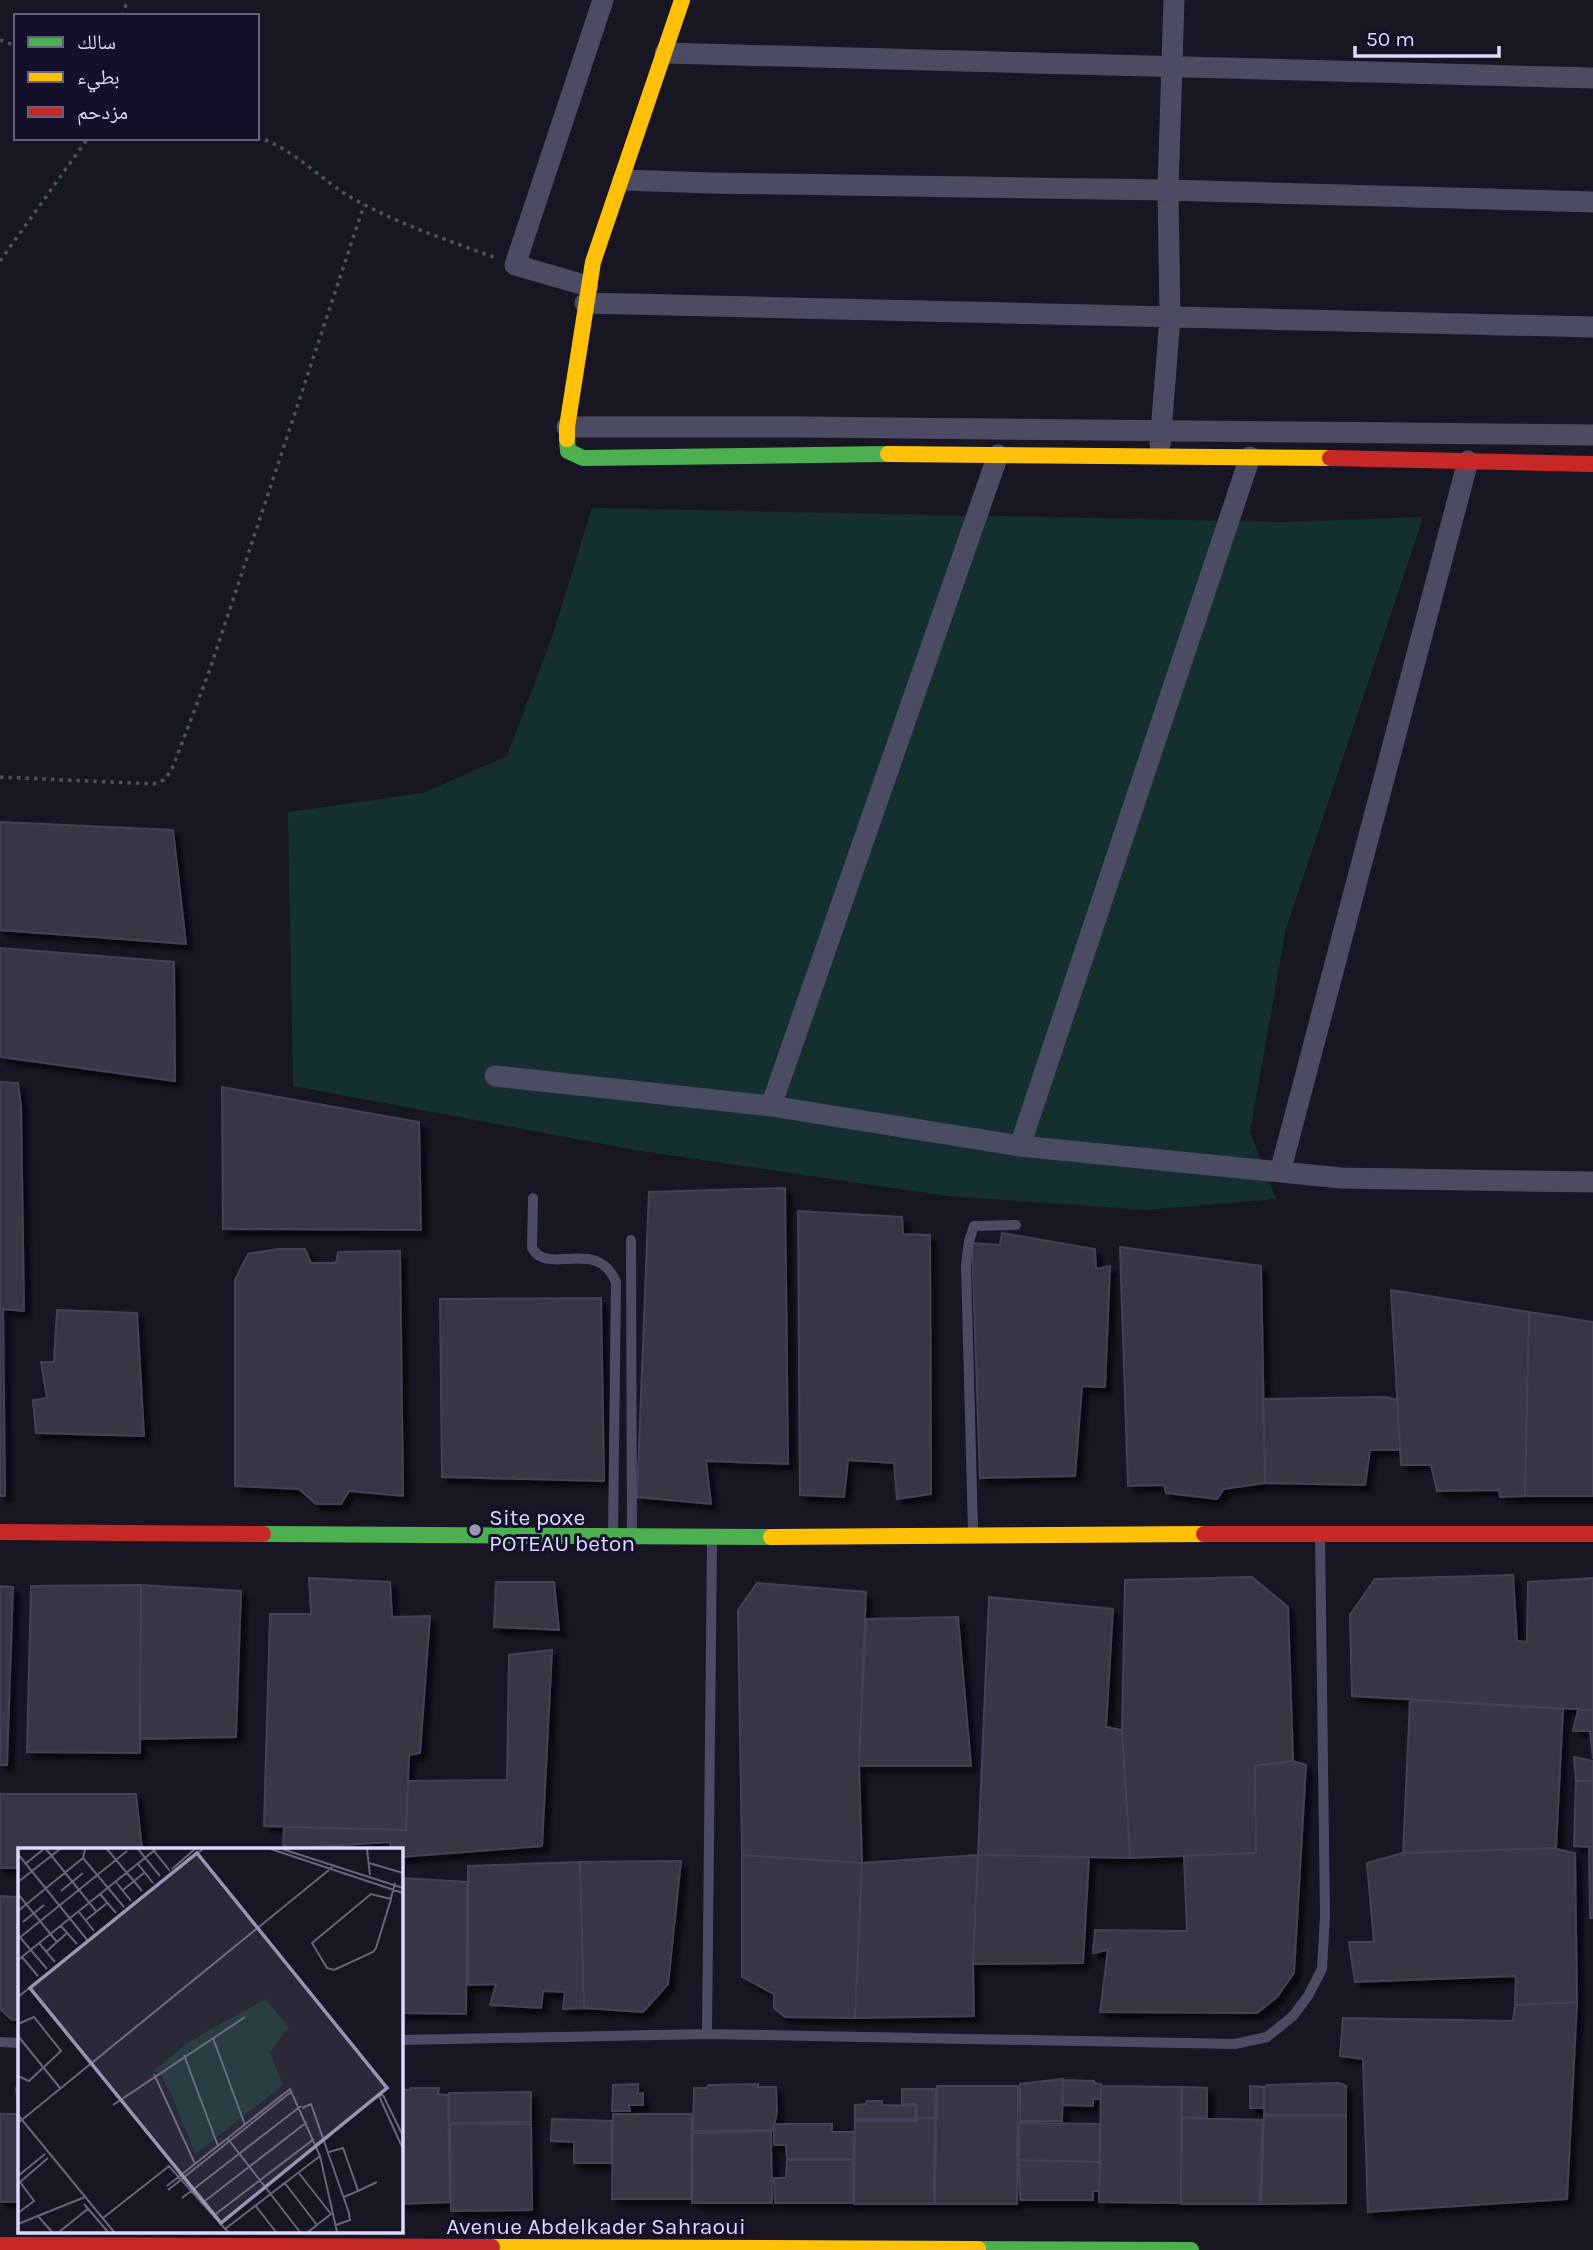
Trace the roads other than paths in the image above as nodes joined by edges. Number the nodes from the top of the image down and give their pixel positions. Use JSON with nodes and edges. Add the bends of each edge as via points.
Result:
{"nodes":[{"id":1,"x":603,"y":0,"type":"edge"},
{"id":2,"x":682,"y":0,"type":"edge"},
{"id":3,"x":1174,"y":0,"type":"edge"},
{"id":4,"x":665,"y":53,"type":"junction"},
{"id":5,"x":1172,"y":66,"type":"junction"},
{"id":6,"x":1593,"y":78,"type":"edge"},
{"id":7,"x":623,"y":180,"type":"junction"},
{"id":8,"x":1168,"y":190,"type":"junction"},
{"id":9,"x":1593,"y":202,"type":"edge"},
{"id":10,"x":587,"y":294,"type":"junction"},
{"id":11,"x":1170,"y":318,"type":"junction"},
{"id":12,"x":1593,"y":327,"type":"edge"},
{"id":13,"x":567,"y":427,"type":"junction"},
{"id":14,"x":1161,"y":431,"type":"junction"},
{"id":15,"x":1593,"y":435,"type":"edge"},
{"id":16,"x":998,"y":455,"type":"junction"},
{"id":17,"x":1160,"y":456,"type":"junction"},
{"id":18,"x":1250,"y":457,"type":"junction"},
{"id":19,"x":1468,"y":461,"type":"junction"},
{"id":20,"x":1593,"y":464,"type":"edge"},
{"id":21,"x":495,"y":1076,"type":"dead end"},
{"id":22,"x":771,"y":1106,"type":"junction"},
{"id":23,"x":1020,"y":1146,"type":"junction"},
{"id":24,"x":1280,"y":1172,"type":"junction"},
{"id":25,"x":1593,"y":1182,"type":"edge"},
{"id":26,"x":533,"y":1198,"type":"dead end"},
{"id":27,"x":1016,"y":1225,"type":"dead end"},
{"id":28,"x":631,"y":1240,"type":"dead end"},
{"id":29,"x":0,"y":1532,"type":"edge"},
{"id":30,"x":973,"y":1534,"type":"junction"},
{"id":31,"x":1593,"y":1534,"type":"edge"},
{"id":32,"x":1320,"y":1535,"type":"junction"},
{"id":33,"x":613,"y":1537,"type":"junction"},
{"id":34,"x":632,"y":1537,"type":"junction"},
{"id":35,"x":712,"y":1538,"type":"junction"},
{"id":36,"x":707,"y":2034,"type":"junction"},
{"id":37,"x":402,"y":2040,"type":"edge"},
{"id":38,"x":0,"y":2042,"type":"edge"},
{"id":39,"x":18,"y":2043,"type":"edge"},
{"id":40,"x":0,"y":2245,"type":"edge"},
{"id":41,"x":1041,"y":2250,"type":"edge"},
{"id":42,"x":1191,"y":2250,"type":"edge"}],
"edges":[{"from":1,"to":10,"type":"street","via":[[515,265]]},
{"from":2,"to":4,"type":"street"},
{"from":3,"to":5,"type":"street"},
{"from":4,"to":5,"type":"street"},
{"from":4,"to":7,"type":"street"},
{"from":5,"to":6,"type":"street"},
{"from":5,"to":8,"type":"street"},
{"from":7,"to":8,"type":"street"},
{"from":7,"to":10,"type":"street","via":[[593,262]]},
{"from":8,"to":9,"type":"street"},
{"from":8,"to":11,"type":"street"},
{"from":10,"to":11,"type":"street"},
{"from":10,"to":13,"type":"street"},
{"from":11,"to":12,"type":"street"},
{"from":11,"to":14,"type":"street"},
{"from":13,"to":14,"type":"street"},
{"from":13,"to":16,"type":"street","via":[[568,451],[583,458]]},
{"from":14,"to":15,"type":"street"},
{"from":14,"to":17,"type":"street"},
{"from":16,"to":17,"type":"street"},
{"from":16,"to":22,"type":"street"},
{"from":17,"to":18,"type":"street"},
{"from":18,"to":19,"type":"street"},
{"from":18,"to":23,"type":"street"},
{"from":19,"to":20,"type":"street"},
{"from":19,"to":24,"type":"street"},
{"from":21,"to":22,"type":"street"},
{"from":22,"to":23,"type":"street"},
{"from":23,"to":24,"type":"street"},
{"from":24,"to":25,"type":"street","via":[[1341,1178]]},
{"from":26,"to":33,"type":"lane","via":[[535,1254],[544,1259],[592,1259],[608,1268],[616,1282]]},
{"from":27,"to":30,"type":"lane","via":[[974,1226],[969,1241]]},
{"from":28,"to":34,"type":"lane"},
{"from":29,"to":33,"type":"street"},
{"from":30,"to":32,"type":"street"},
{"from":30,"to":35,"type":"street"},
{"from":31,"to":32,"type":"street"},
{"from":32,"to":36,"type":"lane","via":[[1325,1916],[1322,1969],[1293,2016],[1267,2037],[1235,2044]]},
{"from":33,"to":34,"type":"street"},
{"from":34,"to":35,"type":"street"},
{"from":35,"to":36,"type":"lane"},
{"from":36,"to":37,"type":"lane"},
{"from":38,"to":39,"type":"lane"},
{"from":40,"to":41,"type":"street","name":"Avenue Abdelkader Sahraoui"},
{"from":41,"to":42,"type":"street","name":"Avenue Abdelkader Sahraoui"}]}
